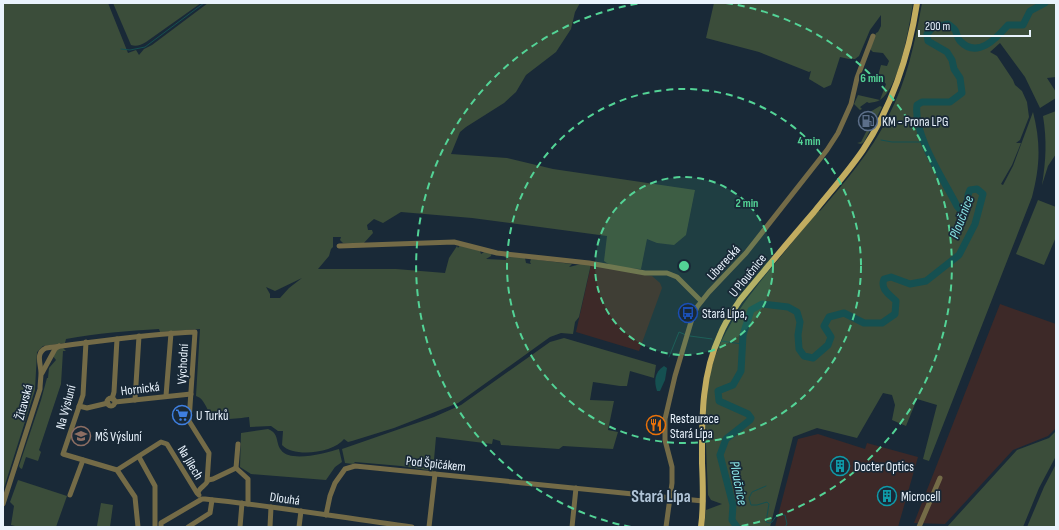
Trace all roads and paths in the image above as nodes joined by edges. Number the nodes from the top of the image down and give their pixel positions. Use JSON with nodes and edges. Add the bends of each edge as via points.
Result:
{"nodes":[{"id":1,"x":917,"y":3,"type":"edge"},
{"id":2,"x":873,"y":36,"type":"dead end"},
{"id":3,"x":339,"y":246,"type":"dead end"},
{"id":4,"x":701,"y":301,"type":"junction"},
{"id":5,"x":171,"y":333,"type":"junction"},
{"id":6,"x":139,"y":336,"type":"junction"},
{"id":7,"x":117,"y":339,"type":"junction"},
{"id":8,"x":86,"y":342,"type":"junction"},
{"id":9,"x":59,"y":346,"type":"junction"},
{"id":10,"x":46,"y":348,"type":"junction"},
{"id":11,"x":52,"y":354,"type":"junction"},
{"id":12,"x":41,"y":374,"type":"junction"},
{"id":13,"x":191,"y":394,"type":"junction"},
{"id":14,"x":166,"y":396,"type":"junction"},
{"id":15,"x":114,"y":400,"type":"junction"},
{"id":16,"x":136,"y":400,"type":"junction"},
{"id":17,"x":79,"y":406,"type":"junction"},
{"id":18,"x":238,"y":444,"type":"dead end"},
{"id":19,"x":139,"y":457,"type":"junction"},
{"id":20,"x":83,"y":460,"type":"junction"},
{"id":21,"x":236,"y":468,"type":"junction"},
{"id":22,"x":117,"y":470,"type":"junction"},
{"id":23,"x":435,"y":474,"type":"junction"},
{"id":24,"x":940,"y":478,"type":"dead end"},
{"id":25,"x":208,"y":480,"type":"junction"},
{"id":26,"x":576,"y":488,"type":"junction"},
{"id":27,"x":198,"y":493,"type":"junction"},
{"id":28,"x":70,"y":495,"type":"dead end"},
{"id":29,"x":670,"y":497,"type":"junction"},
{"id":30,"x":202,"y":500,"type":"junction"},
{"id":31,"x":212,"y":500,"type":"junction"},
{"id":32,"x":703,"y":501,"type":"junction"},
{"id":33,"x":242,"y":503,"type":"junction"},
{"id":34,"x":3,"y":504,"type":"edge"},
{"id":35,"x":248,"y":504,"type":"junction"},
{"id":36,"x":271,"y":507,"type":"junction"},
{"id":37,"x":301,"y":511,"type":"junction"},
{"id":38,"x":326,"y":515,"type":"junction"},
{"id":39,"x":161,"y":525,"type":"edge"},
{"id":40,"x":378,"y":525,"type":"edge"},
{"id":41,"x":399,"y":526,"type":"edge"},
{"id":42,"x":138,"y":527,"type":"edge"},
{"id":43,"x":155,"y":527,"type":"edge"},
{"id":44,"x":188,"y":527,"type":"edge"},
{"id":45,"x":240,"y":527,"type":"edge"},
{"id":46,"x":270,"y":527,"type":"edge"},
{"id":47,"x":299,"y":527,"type":"edge"},
{"id":48,"x":412,"y":527,"type":"edge"},
{"id":49,"x":429,"y":527,"type":"edge"},
{"id":50,"x":572,"y":527,"type":"edge"},
{"id":51,"x":666,"y":527,"type":"edge"},
{"id":52,"x":701,"y":527,"type":"edge"},
{"id":53,"x":919,"y":527,"type":"edge"}],
"edges":[{"from":1,"to":32,"type":"main road","name":"U Ploučnice","via":[[902,69],[886,107],[863,149],[840,181],[740,300],[720,334],[711,357],[703,392]]},
{"from":2,"to":4,"type":"street","name":"Liberecká","via":[[857,78],[851,104],[827,150],[746,253]]},
{"from":3,"to":4,"type":"street","via":[[454,242],[498,253],[589,263],[645,274],[667,273],[677,277]]},
{"from":4,"to":29,"type":"street","name":"Liberecká","via":[[691,322],[667,411],[665,440],[672,467]]},
{"from":5,"to":6,"type":"street","name":"Východní"},
{"from":5,"to":13,"type":"street","name":"Východní","via":[[195,332]]},
{"from":5,"to":14,"type":"street"},
{"from":6,"to":7,"type":"street","name":"Východní"},
{"from":6,"to":16,"type":"street"},
{"from":7,"to":8,"type":"street","name":"Východní"},
{"from":7,"to":15,"type":"street"},
{"from":8,"to":9,"type":"street","name":"Východní"},
{"from":8,"to":17,"type":"street","name":"Na Výsluní","via":[[83,395]]},
{"from":9,"to":10,"type":"street"},
{"from":9,"to":11,"type":"street","name":"Žitavská"},
{"from":10,"to":11,"type":"street"},
{"from":10,"to":12,"type":"street","name":"Žitavská","via":[[39,353]]},
{"from":11,"to":12,"type":"street","name":"Žitavská"},
{"from":12,"to":34,"type":"street","name":"Žitavská","via":[[40,389]]},
{"from":13,"to":14,"type":"street","name":"Hornická"},
{"from":13,"to":25,"type":"street","name":"Východní","via":[[189,421],[209,453]]},
{"from":14,"to":16,"type":"street","name":"Hornická"},
{"from":15,"to":16,"type":"street","name":"Hornická"},
{"from":15,"to":17,"type":"street","name":"Hornická","via":[[87,408]]},
{"from":17,"to":20,"type":"street","name":"Na Výsluní","via":[[63,454]]},
{"from":18,"to":21,"type":"street"},
{"from":19,"to":22,"type":"street","name":"Na Jílech"},
{"from":19,"to":27,"type":"street","name":"Na Jílech","via":[[161,442],[167,444]]},
{"from":19,"to":43,"type":"street","via":[[156,486]]},
{"from":20,"to":22,"type":"street"},
{"from":20,"to":28,"type":"street"},
{"from":21,"to":25,"type":"street"},
{"from":21,"to":35,"type":"street","via":[[248,479]]},
{"from":22,"to":42,"type":"street","via":[[135,497]]},
{"from":23,"to":26,"type":"street","name":"Pod Špičákem"},
{"from":23,"to":38,"type":"street","name":"Pod Špičákem","via":[[354,466],[345,469],[335,483]]},
{"from":23,"to":49,"type":"street"},
{"from":24,"to":53,"type":"street"},
{"from":25,"to":27,"type":"street"},
{"from":26,"to":29,"type":"street","name":"Pod Špičákem"},
{"from":26,"to":50,"type":"street"},
{"from":27,"to":30,"type":"street","name":"Na Jílech"},
{"from":29,"to":32,"type":"street","name":"Pod Špičákem"},
{"from":29,"to":51,"type":"street","name":"Liberecká"},
{"from":30,"to":31,"type":"street","name":"Dlouhá"},
{"from":30,"to":39,"type":"street","name":"Dlouhá"},
{"from":31,"to":33,"type":"street","name":"Dlouhá"},
{"from":31,"to":44,"type":"street","via":[[210,513]]},
{"from":32,"to":52,"type":"main road","name":"U Ploučnice"},
{"from":33,"to":35,"type":"street","name":"Dlouhá"},
{"from":33,"to":45,"type":"street"},
{"from":35,"to":36,"type":"street","name":"Dlouhá"},
{"from":36,"to":37,"type":"street","name":"Dlouhá"},
{"from":36,"to":46,"type":"street"},
{"from":37,"to":38,"type":"street","name":"Dlouhá"},
{"from":37,"to":47,"type":"street"},
{"from":38,"to":40,"type":"street","name":"Dlouhá"},
{"from":39,"to":43,"type":"street","name":"Dlouhá"},
{"from":40,"to":41,"type":"street","name":"Dlouhá"},
{"from":41,"to":48,"type":"street","name":"Dlouhá"}]}
